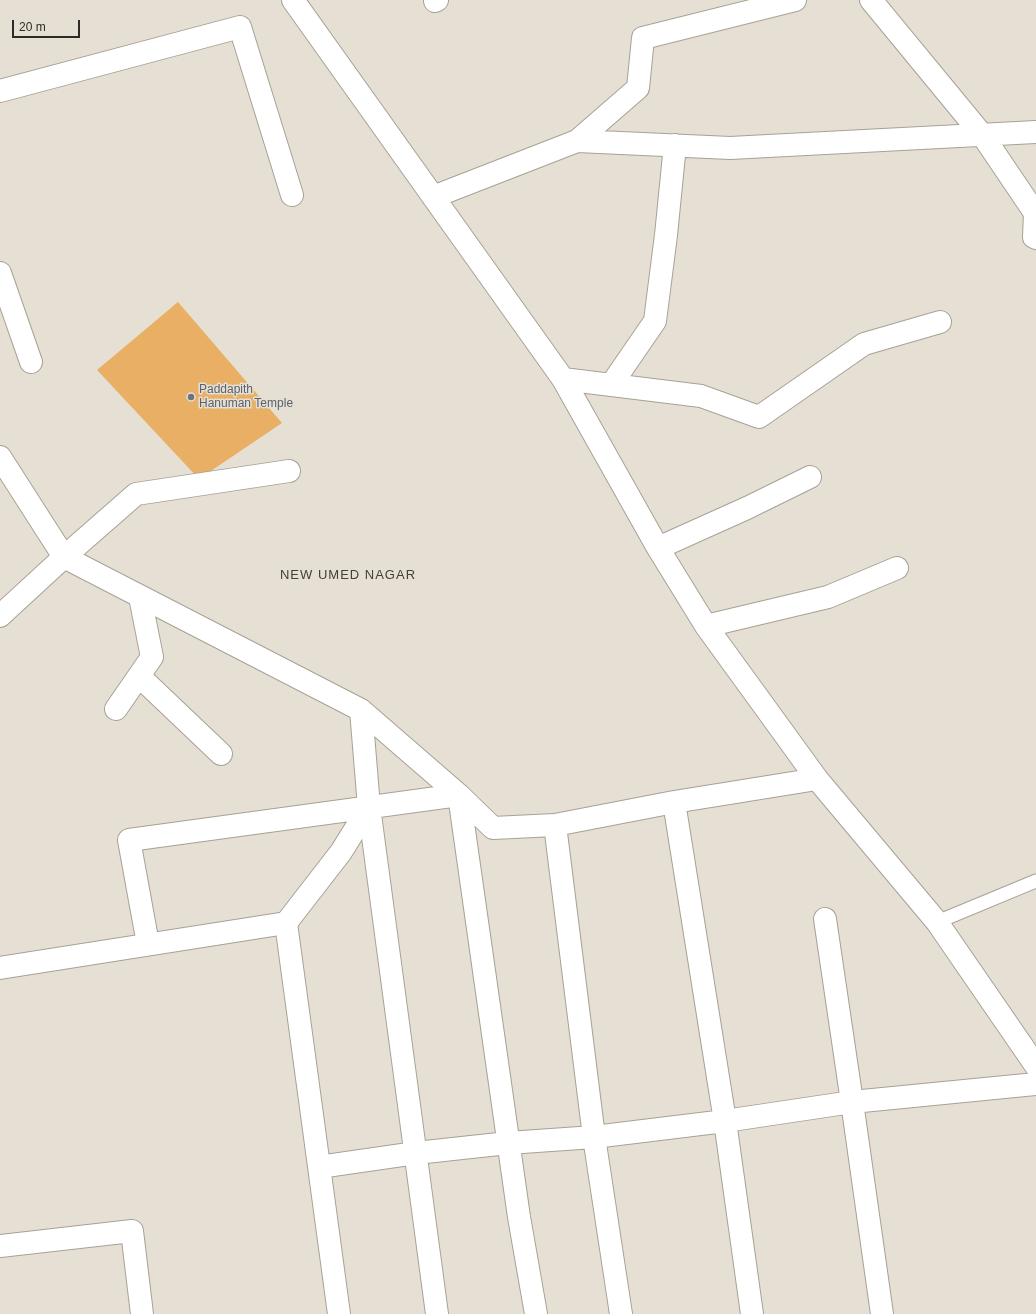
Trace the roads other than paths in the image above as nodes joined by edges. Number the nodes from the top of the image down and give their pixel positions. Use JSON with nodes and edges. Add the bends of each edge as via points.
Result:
{"nodes":[{"id":1,"x":293,"y":0,"type":"edge"},
{"id":2,"x":795,"y":0,"type":"edge"},
{"id":3,"x":871,"y":0,"type":"edge"},
{"id":4,"x":0,"y":91,"type":"edge"},
{"id":5,"x":1036,"y":132,"type":"edge"},
{"id":6,"x":983,"y":136,"type":"junction"},
{"id":7,"x":577,"y":141,"type":"junction"},
{"id":8,"x":675,"y":145,"type":"junction"},
{"id":9,"x":292,"y":195,"type":"dead end"},
{"id":10,"x":433,"y":197,"type":"junction"},
{"id":11,"x":1036,"y":238,"type":"edge"},
{"id":12,"x":0,"y":273,"type":"edge"},
{"id":13,"x":940,"y":322,"type":"dead end"},
{"id":14,"x":31,"y":362,"type":"dead end"},
{"id":15,"x":563,"y":379,"type":"junction"},
{"id":16,"x":611,"y":385,"type":"junction"},
{"id":17,"x":0,"y":457,"type":"edge"},
{"id":18,"x":290,"y":471,"type":"dead end"},
{"id":19,"x":810,"y":477,"type":"dead end"},
{"id":20,"x":658,"y":548,"type":"junction"},
{"id":21,"x":64,"y":557,"type":"junction"},
{"id":22,"x":897,"y":568,"type":"dead end"},
{"id":23,"x":140,"y":597,"type":"junction"},
{"id":24,"x":0,"y":616,"type":"edge"},
{"id":25,"x":706,"y":626,"type":"junction"},
{"id":26,"x":140,"y":676,"type":"junction"},
{"id":27,"x":116,"y":709,"type":"dead end"},
{"id":28,"x":361,"y":710,"type":"junction"},
{"id":29,"x":221,"y":754,"type":"dead end"},
{"id":30,"x":817,"y":779,"type":"junction"},
{"id":31,"x":459,"y":795,"type":"junction"},
{"id":32,"x":674,"y":802,"type":"junction"},
{"id":33,"x":369,"y":807,"type":"junction"},
{"id":34,"x":555,"y":825,"type":"junction"},
{"id":35,"x":1036,"y":881,"type":"edge"},
{"id":36,"x":825,"y":919,"type":"dead end"},
{"id":37,"x":936,"y":922,"type":"junction"},
{"id":38,"x":286,"y":923,"type":"junction"},
{"id":39,"x":148,"y":944,"type":"junction"},
{"id":40,"x":0,"y":968,"type":"edge"},
{"id":41,"x":1036,"y":1066,"type":"edge"},
{"id":42,"x":1036,"y":1084,"type":"edge"},
{"id":43,"x":852,"y":1102,"type":"junction"},
{"id":44,"x":725,"y":1121,"type":"junction"},
{"id":45,"x":594,"y":1137,"type":"junction"},
{"id":46,"x":508,"y":1143,"type":"junction"},
{"id":47,"x":416,"y":1153,"type":"junction"},
{"id":48,"x":319,"y":1167,"type":"junction"},
{"id":49,"x":0,"y":1246,"type":"edge"},
{"id":50,"x":142,"y":1314,"type":"edge"},
{"id":51,"x":339,"y":1314,"type":"edge"},
{"id":52,"x":437,"y":1314,"type":"edge"},
{"id":53,"x":536,"y":1314,"type":"edge"},
{"id":54,"x":621,"y":1314,"type":"edge"},
{"id":55,"x":752,"y":1314,"type":"edge"},
{"id":56,"x":882,"y":1314,"type":"edge"}],
"edges":[{"from":1,"to":10,"type":"street"},
{"from":2,"to":7,"type":"street","via":[[643,38],[638,88]]},
{"from":3,"to":6,"type":"street"},
{"from":4,"to":9,"type":"street","via":[[240,27]]},
{"from":5,"to":6,"type":"street"},
{"from":6,"to":8,"type":"street","via":[[730,148]]},
{"from":6,"to":11,"type":"street","via":[[1034,213]]},
{"from":7,"to":8,"type":"street"},
{"from":7,"to":10,"type":"street"},
{"from":8,"to":16,"type":"street","via":[[655,322]]},
{"from":10,"to":15,"type":"street"},
{"from":12,"to":14,"type":"street"},
{"from":13,"to":16,"type":"street","via":[[864,344],[759,417],[701,396]]},
{"from":15,"to":16,"type":"street"},
{"from":15,"to":20,"type":"street"},
{"from":17,"to":21,"type":"street"},
{"from":18,"to":21,"type":"street","via":[[136,494]]},
{"from":19,"to":20,"type":"street"},
{"from":20,"to":25,"type":"street"},
{"from":21,"to":23,"type":"street"},
{"from":21,"to":24,"type":"street"},
{"from":22,"to":25,"type":"street","via":[[828,597]]},
{"from":23,"to":26,"type":"street","via":[[152,657]]},
{"from":23,"to":28,"type":"street"},
{"from":25,"to":30,"type":"street"},
{"from":26,"to":27,"type":"street"},
{"from":26,"to":29,"type":"street"},
{"from":28,"to":31,"type":"street"},
{"from":28,"to":33,"type":"street"},
{"from":30,"to":32,"type":"street"},
{"from":30,"to":37,"type":"street"},
{"from":31,"to":33,"type":"street"},
{"from":31,"to":34,"type":"street","via":[[493,828]]},
{"from":31,"to":46,"type":"street"},
{"from":32,"to":34,"type":"street"},
{"from":32,"to":44,"type":"street"},
{"from":33,"to":38,"type":"street","via":[[341,852]]},
{"from":33,"to":39,"type":"street","via":[[129,840]]},
{"from":33,"to":47,"type":"street"},
{"from":34,"to":45,"type":"street"},
{"from":35,"to":37,"type":"lane"},
{"from":36,"to":43,"type":"street"},
{"from":37,"to":41,"type":"street"},
{"from":38,"to":39,"type":"street"},
{"from":38,"to":48,"type":"street"},
{"from":39,"to":40,"type":"street"},
{"from":42,"to":43,"type":"street"},
{"from":43,"to":44,"type":"street"},
{"from":43,"to":56,"type":"street"},
{"from":44,"to":45,"type":"street"},
{"from":44,"to":55,"type":"street"},
{"from":45,"to":46,"type":"street"},
{"from":45,"to":54,"type":"street"},
{"from":46,"to":47,"type":"street"},
{"from":46,"to":53,"type":"street"},
{"from":47,"to":48,"type":"street"},
{"from":47,"to":52,"type":"street"},
{"from":48,"to":51,"type":"street"},
{"from":49,"to":50,"type":"street","via":[[132,1232]]}]}
